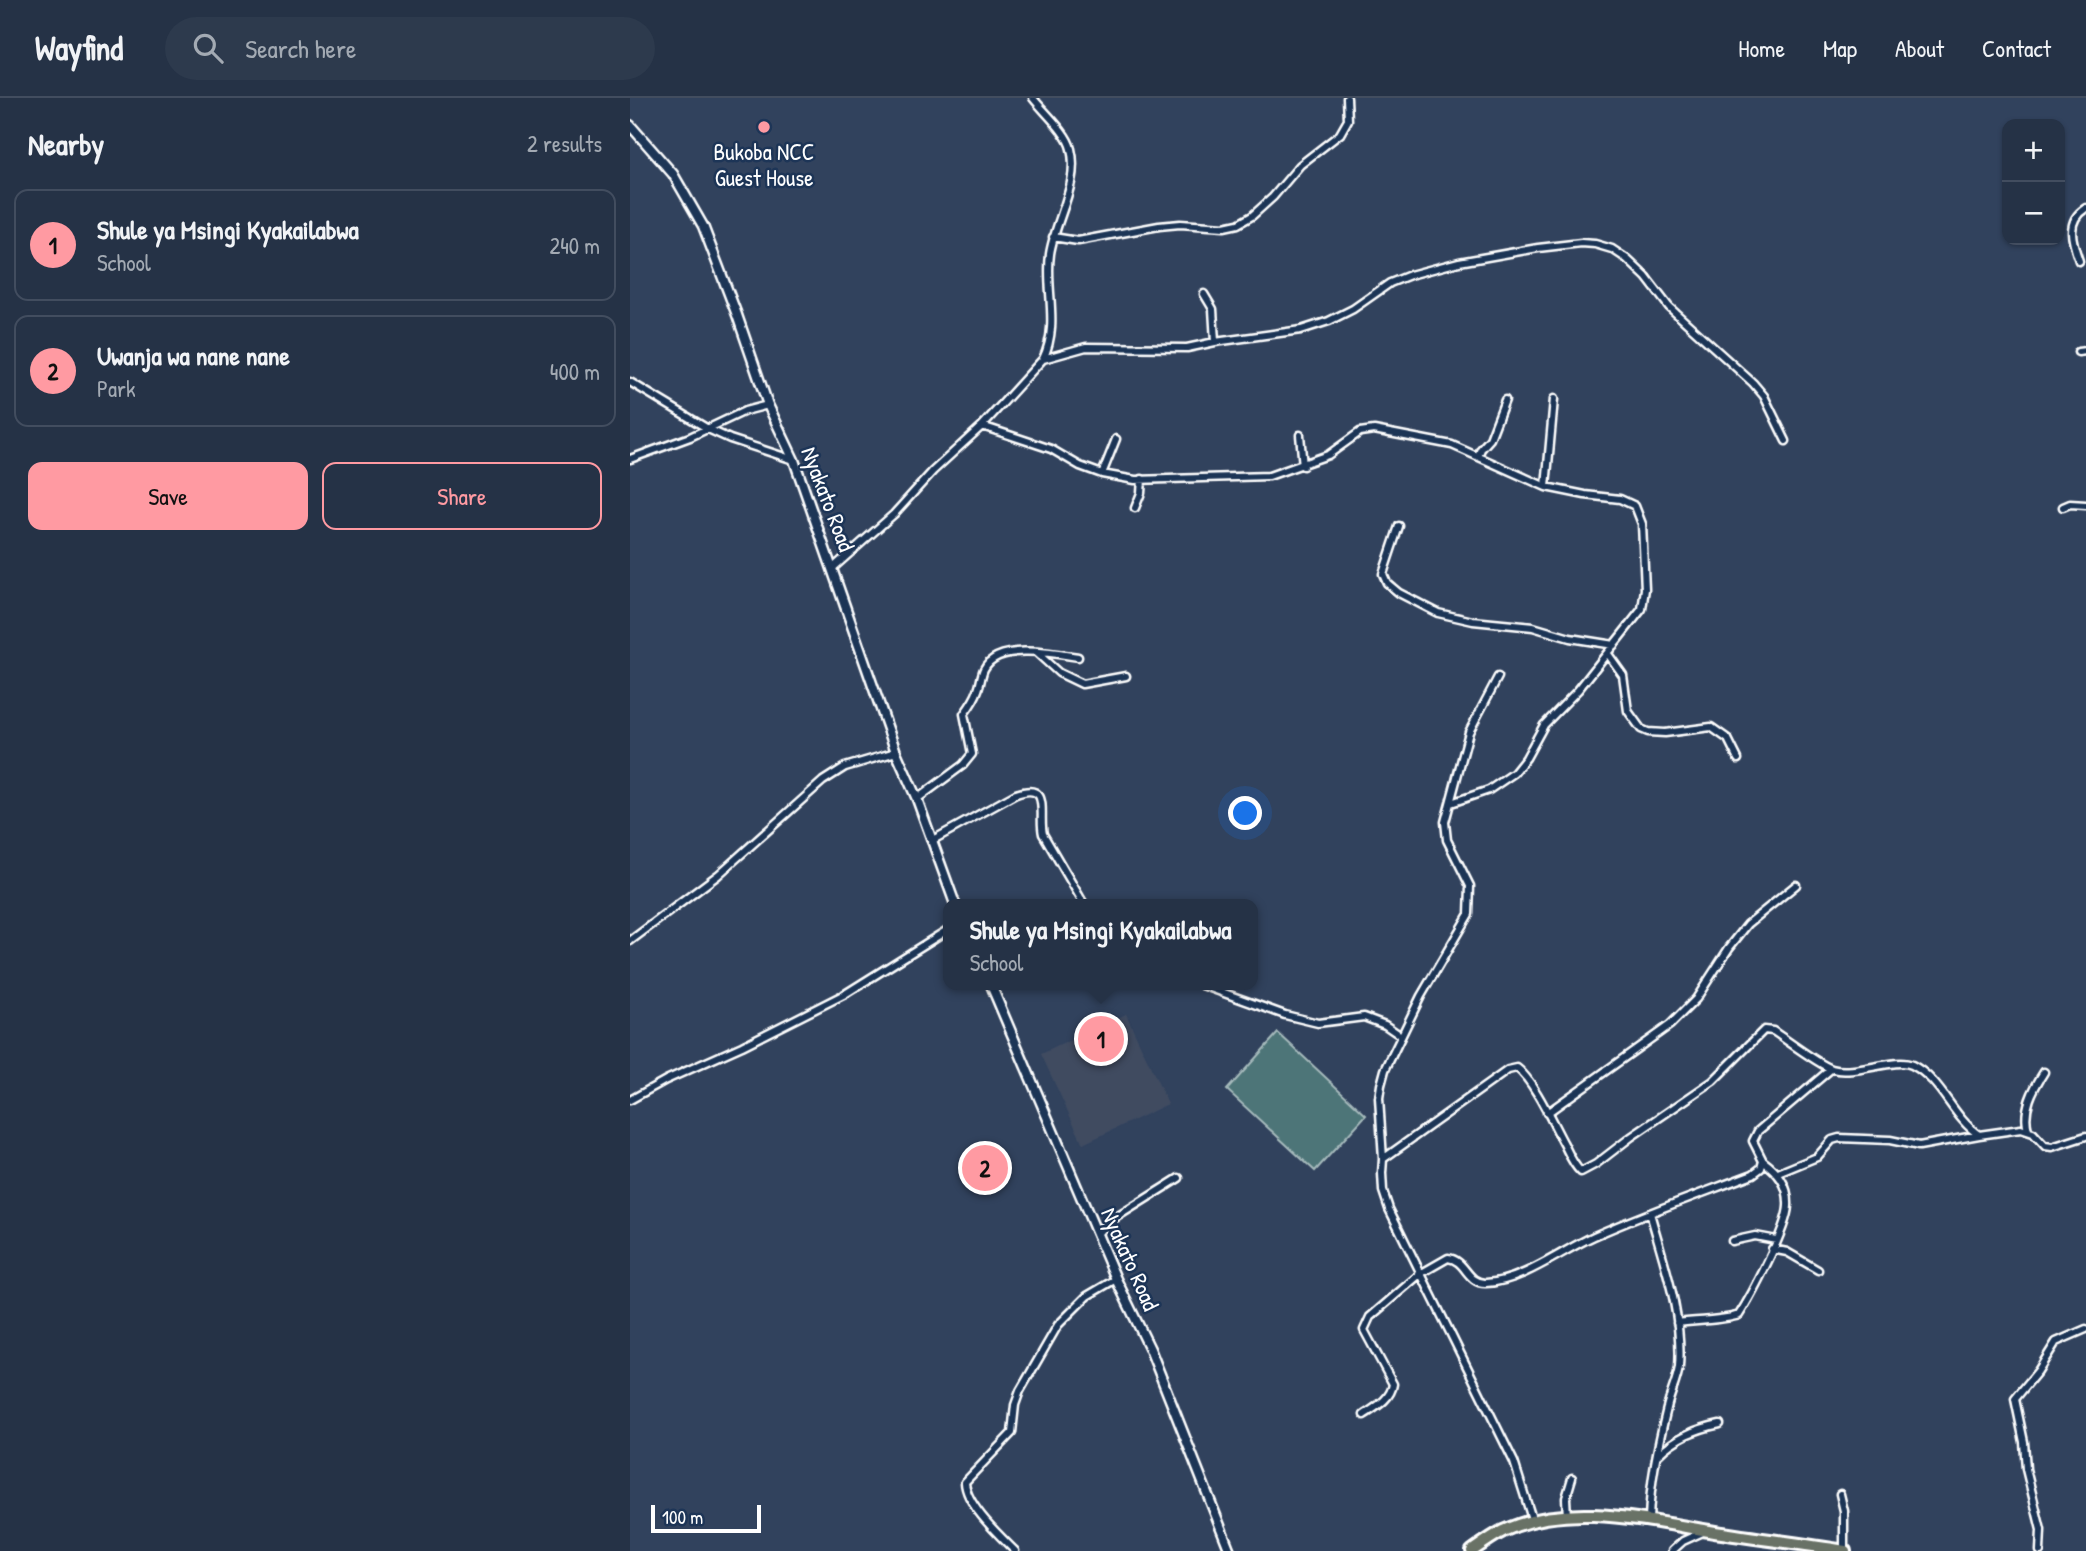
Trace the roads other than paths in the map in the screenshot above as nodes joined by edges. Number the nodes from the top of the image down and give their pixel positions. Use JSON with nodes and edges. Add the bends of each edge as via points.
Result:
{"nodes":[{"id":1,"x":1032,"y":98,"type":"edge"},
{"id":2,"x":1347,"y":98,"type":"edge"},
{"id":3,"x":630,"y":125,"type":"edge"},
{"id":4,"x":2086,"y":208,"type":"edge"},
{"id":5,"x":1053,"y":237,"type":"junction"},
{"id":6,"x":2079,"y":261,"type":"dead end"},
{"id":7,"x":1204,"y":293,"type":"dead end"},
{"id":8,"x":1215,"y":342,"type":"junction"},
{"id":9,"x":2086,"y":351,"type":"edge"},
{"id":10,"x":2078,"y":352,"type":"dead end"},
{"id":11,"x":1043,"y":359,"type":"junction"},
{"id":12,"x":630,"y":382,"type":"edge"},
{"id":13,"x":1554,"y":399,"type":"dead end"},
{"id":14,"x":1505,"y":400,"type":"dead end"},
{"id":15,"x":768,"y":405,"type":"junction"},
{"id":16,"x":982,"y":426,"type":"junction"},
{"id":17,"x":708,"y":429,"type":"junction"},
{"id":18,"x":1300,"y":435,"type":"dead end"},
{"id":19,"x":1116,"y":439,"type":"dead end"},
{"id":20,"x":1786,"y":441,"type":"dead end"},
{"id":21,"x":1478,"y":456,"type":"junction"},
{"id":22,"x":630,"y":460,"type":"edge"},
{"id":23,"x":794,"y":460,"type":"junction"},
{"id":24,"x":1303,"y":466,"type":"junction"},
{"id":25,"x":1102,"y":474,"type":"junction"},
{"id":26,"x":1142,"y":480,"type":"junction"},
{"id":27,"x":1546,"y":487,"type":"junction"},
{"id":28,"x":2086,"y":505,"type":"edge"},
{"id":29,"x":2063,"y":507,"type":"dead end"},
{"id":30,"x":1135,"y":508,"type":"dead end"},
{"id":31,"x":1399,"y":526,"type":"dead end"},
{"id":32,"x":833,"y":568,"type":"junction"},
{"id":33,"x":1614,"y":645,"type":"junction"},
{"id":34,"x":1037,"y":653,"type":"junction"},
{"id":35,"x":1608,"y":654,"type":"junction"},
{"id":36,"x":1078,"y":657,"type":"dead end"},
{"id":37,"x":1126,"y":676,"type":"dead end"},
{"id":38,"x":1498,"y":677,"type":"dead end"},
{"id":39,"x":896,"y":752,"type":"junction"},
{"id":40,"x":1738,"y":759,"type":"dead end"},
{"id":41,"x":917,"y":799,"type":"junction"},
{"id":42,"x":1451,"y":803,"type":"junction"},
{"id":43,"x":931,"y":841,"type":"junction"},
{"id":44,"x":1796,"y":885,"type":"dead end"},
{"id":45,"x":953,"y":899,"type":"edge"},
{"id":46,"x":1081,"y":899,"type":"edge"},
{"id":47,"x":943,"y":933,"type":"edge"},
{"id":48,"x":630,"y":941,"type":"edge"},
{"id":49,"x":993,"y":990,"type":"edge"},
{"id":50,"x":1216,"y":990,"type":"edge"},
{"id":51,"x":1401,"y":1036,"type":"junction"},
{"id":52,"x":1831,"y":1069,"type":"junction"},
{"id":53,"x":2044,"y":1072,"type":"dead end"},
{"id":54,"x":630,"y":1100,"type":"edge"},
{"id":55,"x":1547,"y":1113,"type":"junction"},
{"id":56,"x":2028,"y":1130,"type":"junction"},
{"id":57,"x":1979,"y":1135,"type":"junction"},
{"id":58,"x":2086,"y":1136,"type":"edge"},
{"id":59,"x":1383,"y":1158,"type":"junction"},
{"id":60,"x":1763,"y":1161,"type":"junction"},
{"id":61,"x":1778,"y":1172,"type":"junction"},
{"id":62,"x":1179,"y":1178,"type":"dead end"},
{"id":63,"x":1650,"y":1213,"type":"junction"},
{"id":64,"x":1097,"y":1234,"type":"junction"},
{"id":65,"x":1776,"y":1240,"type":"junction"},
{"id":66,"x":1732,"y":1241,"type":"dead end"},
{"id":67,"x":1772,"y":1250,"type":"junction"},
{"id":68,"x":1818,"y":1270,"type":"dead end"},
{"id":69,"x":1420,"y":1274,"type":"junction"},
{"id":70,"x":1116,"y":1279,"type":"junction"},
{"id":71,"x":1677,"y":1323,"type":"junction"},
{"id":72,"x":2086,"y":1329,"type":"edge"},
{"id":73,"x":1364,"y":1415,"type":"dead end"},
{"id":74,"x":1720,"y":1424,"type":"dead end"},
{"id":75,"x":1657,"y":1456,"type":"junction"},
{"id":76,"x":1572,"y":1478,"type":"dead end"},
{"id":77,"x":1840,"y":1494,"type":"dead end"},
{"id":78,"x":1567,"y":1517,"type":"junction"},
{"id":79,"x":1649,"y":1520,"type":"junction"},
{"id":80,"x":1533,"y":1522,"type":"junction"},
{"id":81,"x":1706,"y":1531,"type":"junction"},
{"id":82,"x":1015,"y":1551,"type":"edge"},
{"id":83,"x":1230,"y":1551,"type":"edge"},
{"id":84,"x":1472,"y":1551,"type":"edge"},
{"id":85,"x":1672,"y":1551,"type":"edge"},
{"id":86,"x":1844,"y":1551,"type":"edge"},
{"id":87,"x":2040,"y":1551,"type":"edge"}],
"edges":[{"from":1,"to":5,"type":"street","via":[[1067,139],[1072,153],[1069,184]]},
{"from":2,"to":5,"type":"street","via":[[1348,120],[1340,134],[1238,224],[1159,226],[1077,241]]},
{"from":3,"to":15,"type":"street","name":"Nyakato Road","via":[[673,174],[703,226]]},
{"from":4,"to":6,"type":"street","via":[[2077,214],[2071,230]]},
{"from":5,"to":11,"type":"street","via":[[1048,273],[1053,324]]},
{"from":7,"to":8,"type":"street","via":[[1213,309]]},
{"from":8,"to":11,"type":"street","via":[[1187,348],[1086,347]]},
{"from":8,"to":20,"type":"street","via":[[1311,327],[1353,309],[1390,283],[1459,262],[1538,248],[1595,244],[1626,259],[1669,307],[1752,383],[1764,396]]},
{"from":9,"to":10,"type":"street"},
{"from":11,"to":16,"type":"street"},
{"from":12,"to":17,"type":"street"},
{"from":13,"to":27,"type":"street"},
{"from":14,"to":21,"type":"street"},
{"from":15,"to":17,"type":"street"},
{"from":15,"to":23,"type":"street","name":"Nyakato Road"},
{"from":16,"to":25,"type":"street","via":[[1051,449]]},
{"from":16,"to":32,"type":"street"},
{"from":17,"to":22,"type":"street"},
{"from":17,"to":23,"type":"street"},
{"from":18,"to":24,"type":"street"},
{"from":19,"to":25,"type":"street"},
{"from":21,"to":24,"type":"street","via":[[1452,445],[1374,429],[1360,432]]},
{"from":21,"to":27,"type":"street"},
{"from":23,"to":32,"type":"street","name":"Nyakato Road"},
{"from":24,"to":26,"type":"street","via":[[1260,478]]},
{"from":25,"to":26,"type":"street"},
{"from":26,"to":30,"type":"street"},
{"from":27,"to":33,"type":"street","via":[[1620,499],[1639,512],[1645,599]]},
{"from":28,"to":29,"type":"street"},
{"from":31,"to":33,"type":"street","via":[[1383,574],[1405,597],[1457,618],[1533,627]]},
{"from":32,"to":39,"type":"street","name":"Nyakato Road"},
{"from":33,"to":35,"type":"street"},
{"from":34,"to":36,"type":"street"},
{"from":34,"to":37,"type":"street","via":[[1059,673],[1082,684]]},
{"from":34,"to":41,"type":"street","via":[[1010,652],[988,662],[964,714],[972,754]]},
{"from":35,"to":40,"type":"street","via":[[1623,675],[1628,711],[1641,729],[1665,733],[1711,727],[1728,739]]},
{"from":35,"to":42,"type":"street","via":[[1544,725],[1514,773],[1489,790]]},
{"from":38,"to":42,"type":"street","via":[[1469,733]]},
{"from":39,"to":41,"type":"street","name":"Nyakato Road"},
{"from":39,"to":48,"type":"street","via":[[845,767],[823,781],[718,875]]},
{"from":41,"to":43,"type":"street","name":"Nyakato Road"},
{"from":42,"to":51,"type":"street","via":[[1444,822],[1447,840],[1470,886],[1469,914]]},
{"from":43,"to":45,"type":"street","name":"Nyakato Road"},
{"from":43,"to":46,"type":"street","via":[[1016,794],[1034,792],[1043,806],[1043,834]]},
{"from":44,"to":55,"type":"street","via":[[1748,924],[1696,999],[1670,1025]]},
{"from":47,"to":54,"type":"street","via":[[845,994]]},
{"from":49,"to":64,"type":"street","name":"Nyakato Road"},
{"from":50,"to":51,"type":"street","via":[[1318,1023],[1364,1017]]},
{"from":51,"to":59,"type":"street","via":[[1385,1070],[1379,1097]]},
{"from":52,"to":55,"type":"street","via":[[1773,1031],[1764,1030],[1713,1081],[1581,1172]]},
{"from":52,"to":57,"type":"street","via":[[1912,1065],[1937,1086]]},
{"from":52,"to":60,"type":"street","via":[[1758,1131],[1753,1141]]},
{"from":53,"to":56,"type":"street","via":[[2025,1116]]},
{"from":55,"to":59,"type":"street","via":[[1520,1070],[1512,1068]]},
{"from":56,"to":57,"type":"street"},
{"from":56,"to":58,"type":"street","via":[[2049,1147]]},
{"from":57,"to":61,"type":"street","via":[[1919,1146],[1839,1138],[1817,1157]]},
{"from":59,"to":69,"type":"street","via":[[1388,1209]]},
{"from":60,"to":61,"type":"street"},
{"from":60,"to":63,"type":"street","via":[[1753,1174]]},
{"from":61,"to":65,"type":"street","via":[[1788,1203]]},
{"from":62,"to":64,"type":"street"},
{"from":63,"to":69,"type":"street","via":[[1498,1281],[1479,1283],[1460,1263],[1448,1258]]},
{"from":63,"to":71,"type":"street"},
{"from":64,"to":70,"type":"street","name":"Nyakato Road"},
{"from":65,"to":66,"type":"street","via":[[1755,1236]]},
{"from":65,"to":67,"type":"street"},
{"from":67,"to":68,"type":"street","via":[[1787,1252]]},
{"from":67,"to":71,"type":"street","via":[[1739,1315]]},
{"from":69,"to":73,"type":"street","via":[[1365,1325],[1393,1389]]},
{"from":69,"to":80,"type":"street","via":[[1514,1462]]},
{"from":70,"to":82,"type":"street","via":[[1087,1296],[1058,1325],[1020,1391],[1012,1433],[965,1482],[967,1494]]},
{"from":70,"to":83,"type":"street","name":"Nyakato Road","via":[[1150,1349]]},
{"from":71,"to":75,"type":"street","via":[[1679,1367]]},
{"from":72,"to":87,"type":"street","via":[[2056,1342],[2015,1399],[2041,1530]]},
{"from":74,"to":75,"type":"street","via":[[1678,1438]]},
{"from":75,"to":79,"type":"street"},
{"from":76,"to":78,"type":"street"},
{"from":77,"to":86,"type":"street"},
{"from":78,"to":79,"type":"highway"},
{"from":78,"to":80,"type":"highway"},
{"from":79,"to":81,"type":"highway"},
{"from":80,"to":84,"type":"highway","via":[[1504,1531]]},
{"from":81,"to":85,"type":"street"},
{"from":81,"to":86,"type":"highway"}]}
